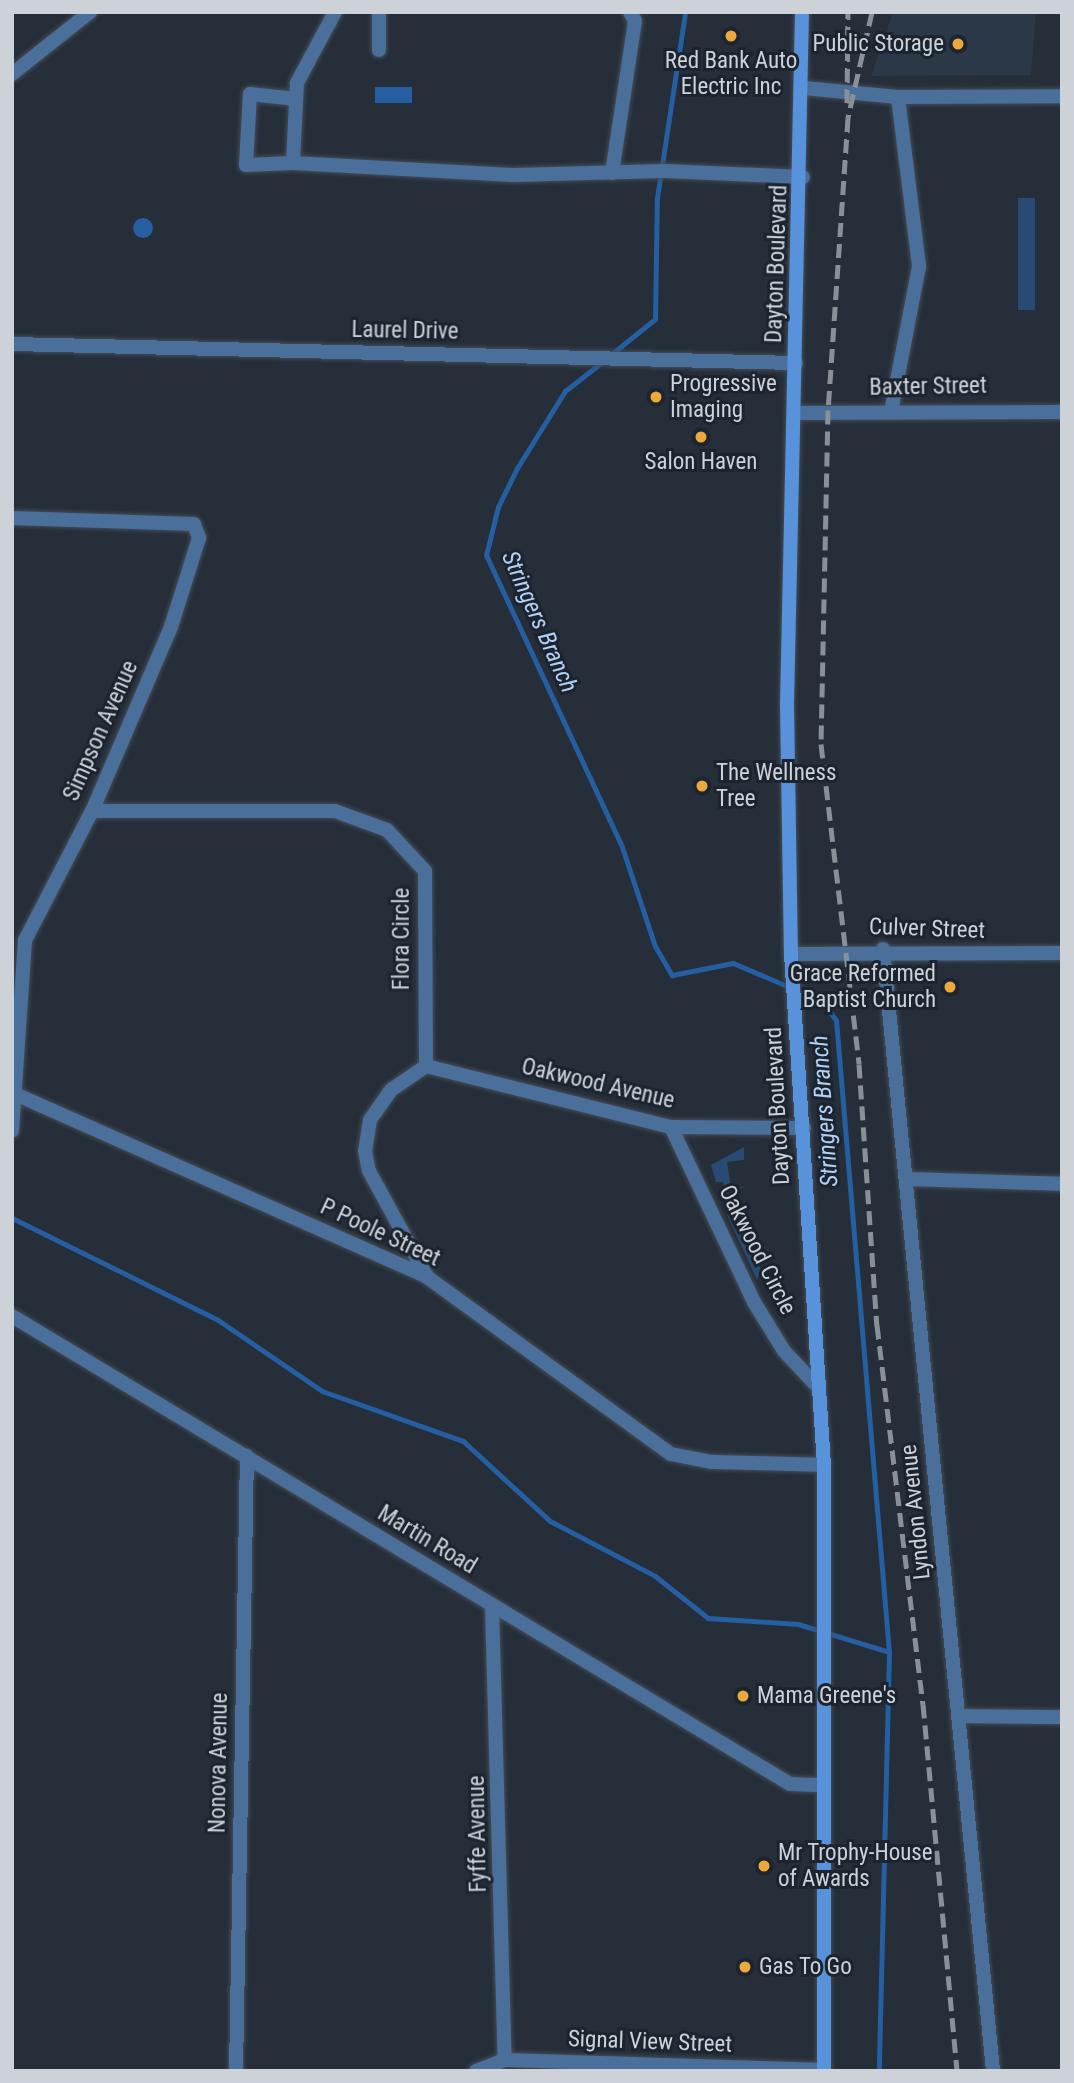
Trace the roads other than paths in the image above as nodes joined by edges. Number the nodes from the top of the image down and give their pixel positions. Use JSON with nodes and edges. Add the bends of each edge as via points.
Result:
{"nodes":[{"id":1,"x":90,"y":12,"type":"edge"},
{"id":2,"x":379,"y":12,"type":"edge"},
{"id":3,"x":630,"y":12,"type":"edge"},
{"id":4,"x":802,"y":12,"type":"edge"},
{"id":5,"x":337,"y":13,"type":"edge"},
{"id":6,"x":379,"y":51,"type":"dead end"},
{"id":7,"x":12,"y":74,"type":"edge"},
{"id":8,"x":804,"y":88,"type":"junction"},
{"id":9,"x":1062,"y":96,"type":"edge"},
{"id":10,"x":898,"y":97,"type":"junction"},
{"id":11,"x":296,"y":99,"type":"junction"},
{"id":12,"x":293,"y":163,"type":"junction"},
{"id":13,"x":612,"y":173,"type":"junction"},
{"id":14,"x":803,"y":177,"type":"junction"},
{"id":15,"x":12,"y":344,"type":"edge"},
{"id":16,"x":796,"y":363,"type":"junction"},
{"id":17,"x":891,"y":412,"type":"junction"},
{"id":18,"x":1062,"y":412,"type":"edge"},
{"id":19,"x":796,"y":413,"type":"junction"},
{"id":20,"x":12,"y":518,"type":"edge"},
{"id":21,"x":92,"y":811,"type":"junction"},
{"id":22,"x":883,"y":949,"type":"junction"},
{"id":23,"x":1062,"y":953,"type":"edge"},
{"id":24,"x":791,"y":954,"type":"junction"},
{"id":25,"x":426,"y":1066,"type":"junction"},
{"id":26,"x":15,"y":1094,"type":"junction"},
{"id":27,"x":671,"y":1127,"type":"junction"},
{"id":28,"x":804,"y":1128,"type":"junction"},
{"id":29,"x":12,"y":1131,"type":"edge"},
{"id":30,"x":907,"y":1180,"type":"junction"},
{"id":31,"x":1062,"y":1184,"type":"edge"},
{"id":32,"x":427,"y":1277,"type":"junction"},
{"id":33,"x":12,"y":1316,"type":"edge"},
{"id":34,"x":815,"y":1384,"type":"junction"},
{"id":35,"x":247,"y":1456,"type":"junction"},
{"id":36,"x":824,"y":1465,"type":"junction"},
{"id":37,"x":492,"y":1607,"type":"junction"},
{"id":38,"x":960,"y":1716,"type":"junction"},
{"id":39,"x":1062,"y":1717,"type":"edge"},
{"id":40,"x":824,"y":1785,"type":"junction"},
{"id":41,"x":505,"y":2060,"type":"junction"},
{"id":42,"x":824,"y":2070,"type":"edge"},
{"id":43,"x":236,"y":2071,"type":"edge"},
{"id":44,"x":476,"y":2071,"type":"edge"},
{"id":45,"x":993,"y":2071,"type":"edge"}],
"edges":[{"from":1,"to":7,"type":"street"},
{"from":2,"to":6,"type":"street"},
{"from":3,"to":13,"type":"street","via":[[635,21]]},
{"from":4,"to":8,"type":"main road","name":"Dayton Boulevard"},
{"from":5,"to":11,"type":"street","via":[[297,83]]},
{"from":8,"to":10,"type":"street"},
{"from":8,"to":14,"type":"main road","name":"Dayton Boulevard"},
{"from":9,"to":10,"type":"street"},
{"from":10,"to":17,"type":"street","via":[[919,266]]},
{"from":11,"to":12,"type":"street"},
{"from":11,"to":12,"type":"street","via":[[250,94],[246,165]]},
{"from":12,"to":13,"type":"street","via":[[513,176]]},
{"from":13,"to":14,"type":"street"},
{"from":14,"to":16,"type":"main road","name":"Dayton Boulevard"},
{"from":15,"to":16,"type":"street","name":"Laurel Drive"},
{"from":16,"to":19,"type":"main road","name":"Dayton Boulevard"},
{"from":17,"to":18,"type":"street","name":"Baxter Street"},
{"from":17,"to":19,"type":"street","name":"Baxter Street"},
{"from":19,"to":24,"type":"main road","name":"Dayton Boulevard","via":[[787,704]]},
{"from":20,"to":21,"type":"street","name":"Simpson Avenue","via":[[194,524],[199,538],[172,628]]},
{"from":21,"to":25,"type":"street","name":"Flora Circle","via":[[335,811],[387,830],[425,871]]},
{"from":21,"to":26,"type":"street","name":"Simpson Avenue","via":[[25,940]]},
{"from":22,"to":23,"type":"street","name":"Culver Street"},
{"from":22,"to":24,"type":"street","name":"Culver Street"},
{"from":22,"to":30,"type":"street","name":"Lyndon Avenue"},
{"from":24,"to":28,"type":"main road","name":"Dayton Boulevard"},
{"from":25,"to":27,"type":"street","name":"Oakwood Avenue"},
{"from":25,"to":32,"type":"street","via":[[391,1090],[370,1120],[365,1151],[369,1171]]},
{"from":26,"to":29,"type":"street","name":"Simpson Avenue"},
{"from":26,"to":32,"type":"street","name":"P Poole Street"},
{"from":27,"to":28,"type":"street","name":"Oakwood Avenue"},
{"from":27,"to":34,"type":"street","name":"Oakwood Circle","via":[[754,1302],[784,1351]]},
{"from":28,"to":34,"type":"main road","name":"Dayton Boulevard"},
{"from":30,"to":31,"type":"street"},
{"from":30,"to":38,"type":"street","name":"Lyndon Avenue"},
{"from":32,"to":36,"type":"street","name":"P Poole Street","via":[[671,1454],[712,1462]]},
{"from":33,"to":35,"type":"street","name":"Martin Road"},
{"from":34,"to":36,"type":"main road","name":"Dayton Boulevard"},
{"from":35,"to":37,"type":"street","name":"Martin Road"},
{"from":35,"to":43,"type":"street","name":"Nonova Avenue"},
{"from":36,"to":40,"type":"main road","name":"Dayton Boulevard"},
{"from":37,"to":40,"type":"street","name":"Martin Road","via":[[790,1784]]},
{"from":37,"to":41,"type":"street","name":"Fyffe Avenue"},
{"from":38,"to":39,"type":"street"},
{"from":38,"to":45,"type":"street","name":"Lyndon Avenue"},
{"from":40,"to":42,"type":"main road","name":"Dayton Boulevard"},
{"from":41,"to":42,"type":"street","name":"Signal View Street"},
{"from":41,"to":44,"type":"street","name":"Signal View Street"}]}
